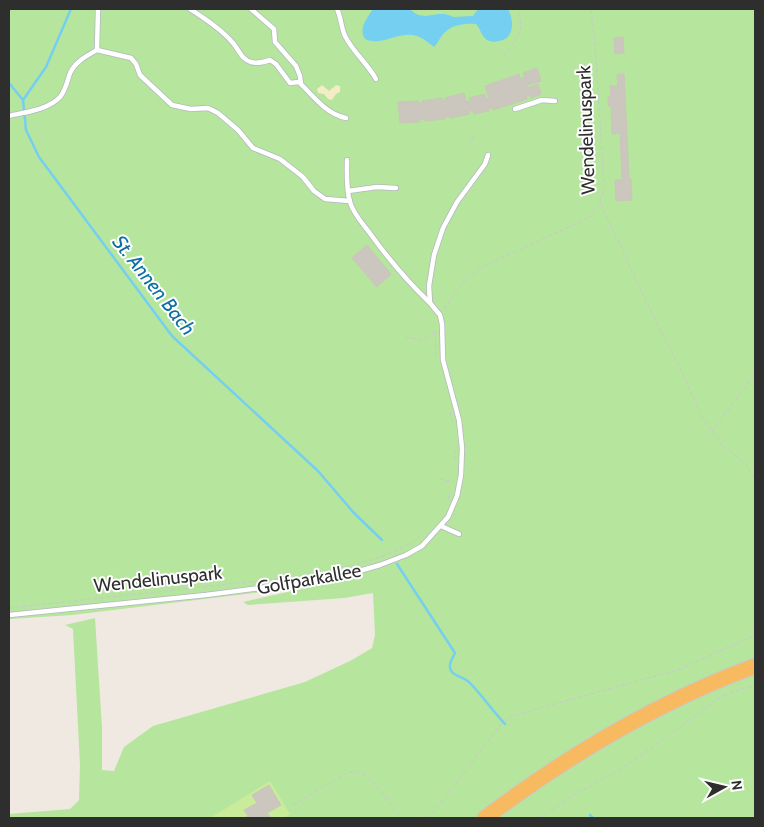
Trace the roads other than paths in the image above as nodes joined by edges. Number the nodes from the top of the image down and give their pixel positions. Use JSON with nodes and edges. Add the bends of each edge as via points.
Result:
{"nodes":[{"id":1,"x":98,"y":9,"type":"edge"},
{"id":2,"x":190,"y":9,"type":"edge"},
{"id":3,"x":251,"y":9,"type":"edge"},
{"id":4,"x":337,"y":9,"type":"edge"},
{"id":5,"x":97,"y":50,"type":"junction"},
{"id":6,"x":376,"y":79,"type":"dead end"},
{"id":7,"x":301,"y":84,"type":"junction"},
{"id":8,"x":555,"y":101,"type":"dead end"},
{"id":9,"x":515,"y":109,"type":"dead end"},
{"id":10,"x":10,"y":115,"type":"edge"},
{"id":11,"x":346,"y":118,"type":"dead end"},
{"id":12,"x":488,"y":155,"type":"dead end"},
{"id":13,"x":347,"y":160,"type":"dead end"},
{"id":14,"x":396,"y":188,"type":"dead end"},
{"id":15,"x":348,"y":191,"type":"junction"},
{"id":16,"x":350,"y":201,"type":"junction"},
{"id":17,"x":430,"y":303,"type":"junction"},
{"id":18,"x":441,"y":526,"type":"junction"},
{"id":19,"x":459,"y":534,"type":"dead end"},
{"id":20,"x":9,"y":615,"type":"edge"},
{"id":21,"x":755,"y":666,"type":"edge"},
{"id":22,"x":485,"y":818,"type":"edge"}],
"edges":[{"from":1,"to":5,"type":"lane"},
{"from":2,"to":7,"type":"lane","via":[[233,43],[241,56],[250,62],[270,60],[290,83]]},
{"from":3,"to":7,"type":"lane","via":[[274,28],[275,42],[296,66]]},
{"from":4,"to":6,"type":"lane","via":[[344,34]]},
{"from":5,"to":10,"type":"lane","via":[[74,65],[59,98],[42,108]]},
{"from":5,"to":16,"type":"lane","via":[[130,58],[140,75],[172,105],[208,108],[218,113],[253,148],[280,160],[304,177],[325,199]]},
{"from":7,"to":11,"type":"lane","via":[[328,111]]},
{"from":8,"to":9,"type":"lane","via":[[542,100]]},
{"from":12,"to":17,"type":"lane","via":[[443,228],[433,262]]},
{"from":13,"to":15,"type":"lane"},
{"from":14,"to":15,"type":"lane"},
{"from":15,"to":16,"type":"lane"},
{"from":16,"to":17,"type":"lane","via":[[386,255]]},
{"from":17,"to":18,"type":"lane","name":"Golfparkallee","via":[[442,324],[443,360],[459,420],[462,448],[457,496]]},
{"from":18,"to":19,"type":"lane"},
{"from":18,"to":20,"type":"lane","name":"Golfparkallee","via":[[422,546],[406,554],[380,565],[331,578],[206,595]]},
{"from":21,"to":22,"type":"highway","via":[[604,738],[553,769]]}]}
